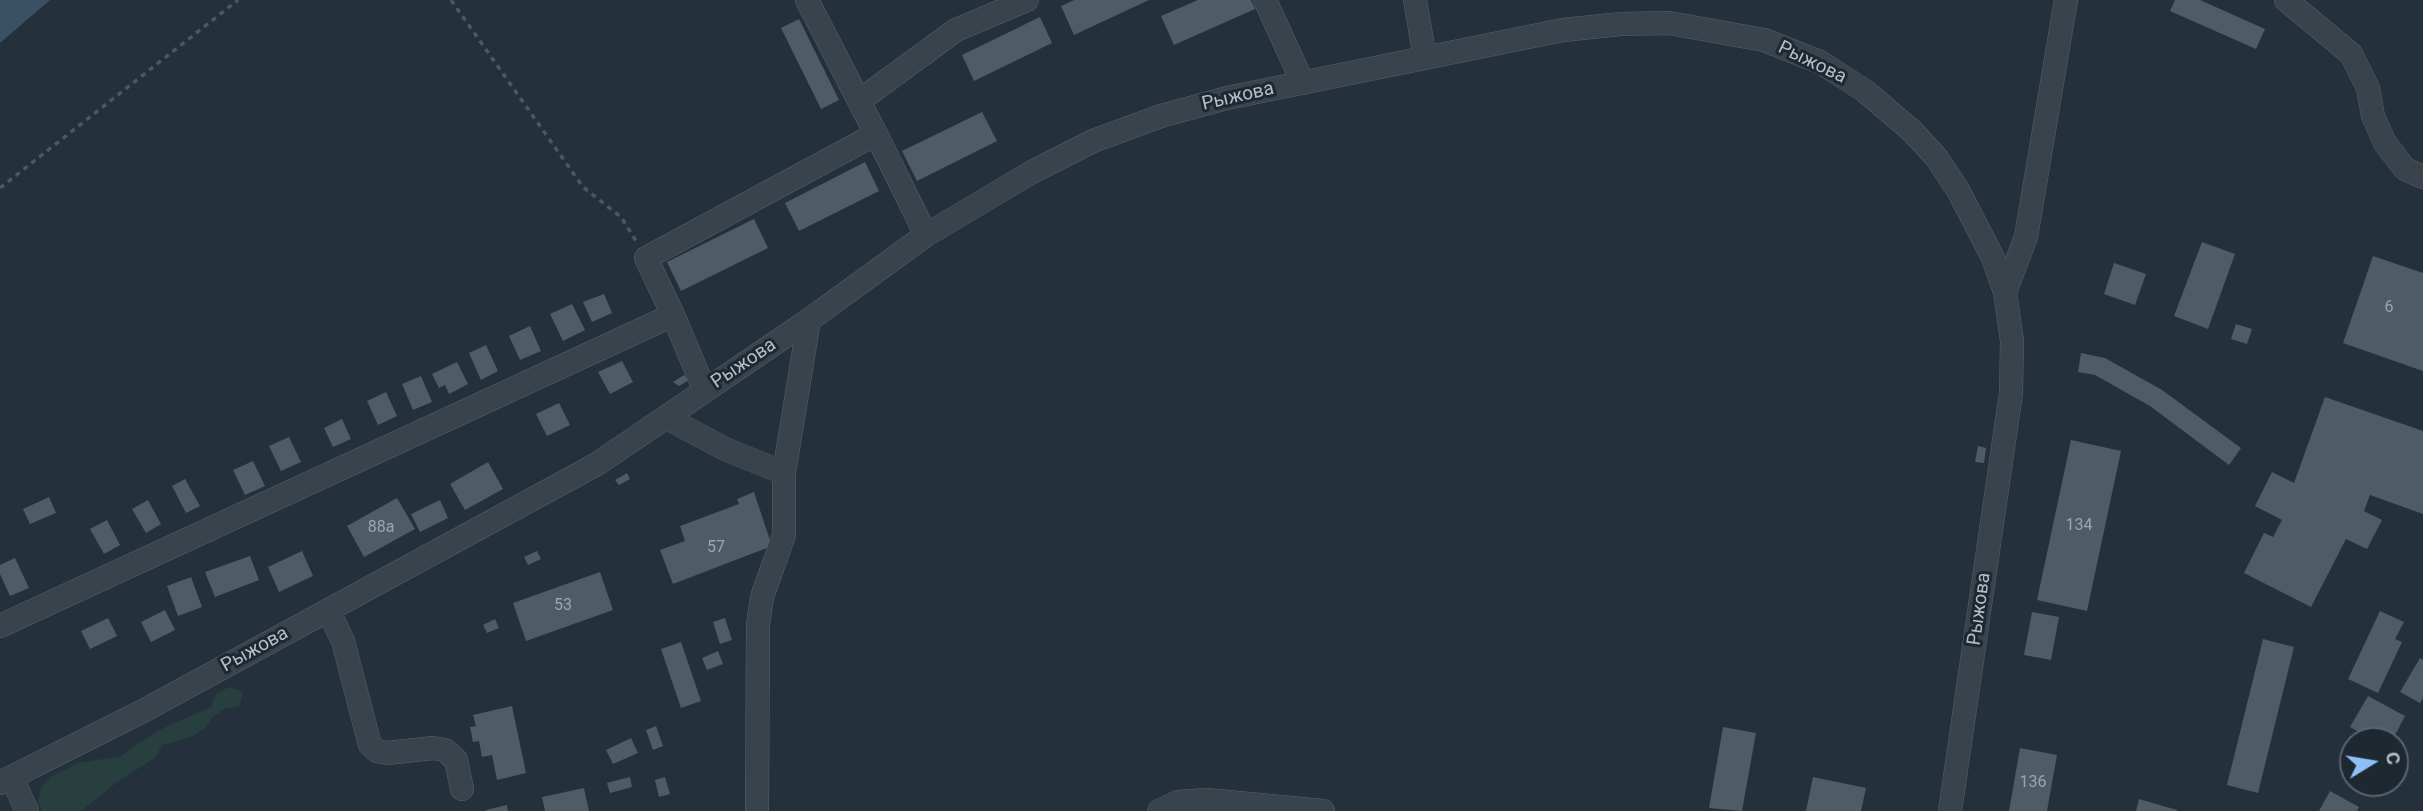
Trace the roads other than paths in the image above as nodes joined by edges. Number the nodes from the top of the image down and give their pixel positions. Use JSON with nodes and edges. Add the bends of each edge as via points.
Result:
{"nodes":[{"id":1,"x":807,"y":0,"type":"edge"},
{"id":2,"x":1027,"y":0,"type":"edge"},
{"id":3,"x":1265,"y":0,"type":"edge"},
{"id":4,"x":1415,"y":0,"type":"edge"},
{"id":5,"x":2066,"y":0,"type":"edge"},
{"id":6,"x":2286,"y":0,"type":"edge"},
{"id":7,"x":1425,"y":58,"type":"junction"},
{"id":8,"x":1303,"y":83,"type":"junction"},
{"id":9,"x":859,"y":101,"type":"junction"},
{"id":10,"x":876,"y":134,"type":"junction"},
{"id":11,"x":2423,"y":177,"type":"edge"},
{"id":12,"x":926,"y":235,"type":"junction"},
{"id":13,"x":2005,"y":292,"type":"junction"},
{"id":14,"x":673,"y":315,"type":"junction"},
{"id":15,"x":809,"y":320,"type":"junction"},
{"id":16,"x":705,"y":391,"type":"junction"},
{"id":17,"x":667,"y":418,"type":"junction"},
{"id":18,"x":784,"y":473,"type":"junction"},
{"id":19,"x":328,"y":610,"type":"junction"},
{"id":20,"x":0,"y":626,"type":"edge"},
{"id":21,"x":6,"y":781,"type":"edge"},
{"id":22,"x":462,"y":789,"type":"dead end"},
{"id":23,"x":27,"y":811,"type":"edge"},
{"id":24,"x":757,"y":811,"type":"edge"},
{"id":25,"x":1159,"y":811,"type":"edge"},
{"id":26,"x":1323,"y":811,"type":"edge"},
{"id":27,"x":1951,"y":811,"type":"edge"}],
"edges":[{"from":1,"to":9,"type":"street"},
{"from":2,"to":9,"type":"street","via":[[956,30]]},
{"from":3,"to":8,"type":"street"},
{"from":4,"to":7,"type":"street"},
{"from":5,"to":13,"type":"street","via":[[2026,237]]},
{"from":6,"to":11,"type":"street","via":[[2351,54],[2368,88],[2385,143],[2405,169]]},
{"from":7,"to":8,"type":"street","name":"Рыжова"},
{"from":7,"to":13,"type":"street","name":"Рыжова","via":[[1563,30],[1669,23],[1706,27],[1794,51],[1865,91],[1936,157],[1977,223]]},
{"from":8,"to":12,"type":"street","name":"Рыжова","via":[[1187,109],[1093,141]]},
{"from":9,"to":10,"type":"street"},
{"from":10,"to":12,"type":"street"},
{"from":10,"to":14,"type":"street","via":[[646,258]]},
{"from":12,"to":15,"type":"street","name":"Рыжова"},
{"from":13,"to":27,"type":"street","name":"Рыжова","via":[[2012,341],[2011,393]]},
{"from":14,"to":16,"type":"street"},
{"from":14,"to":20,"type":"street"},
{"from":15,"to":16,"type":"street","name":"Рыжова"},
{"from":15,"to":18,"type":"street"},
{"from":16,"to":17,"type":"street","name":"Рыжова"},
{"from":17,"to":18,"type":"street"},
{"from":17,"to":19,"type":"street","name":"Рыжова","via":[[514,512]]},
{"from":18,"to":24,"type":"street","via":[[784,535],[762,597],[758,625]]},
{"from":19,"to":21,"type":"street","name":"Рыжова"},
{"from":19,"to":22,"type":"street","via":[[343,641],[370,745],[387,753],[445,750],[456,760]]},
{"from":21,"to":23,"type":"street"},
{"from":25,"to":26,"type":"street","via":[[1178,802],[1207,800]]}]}
